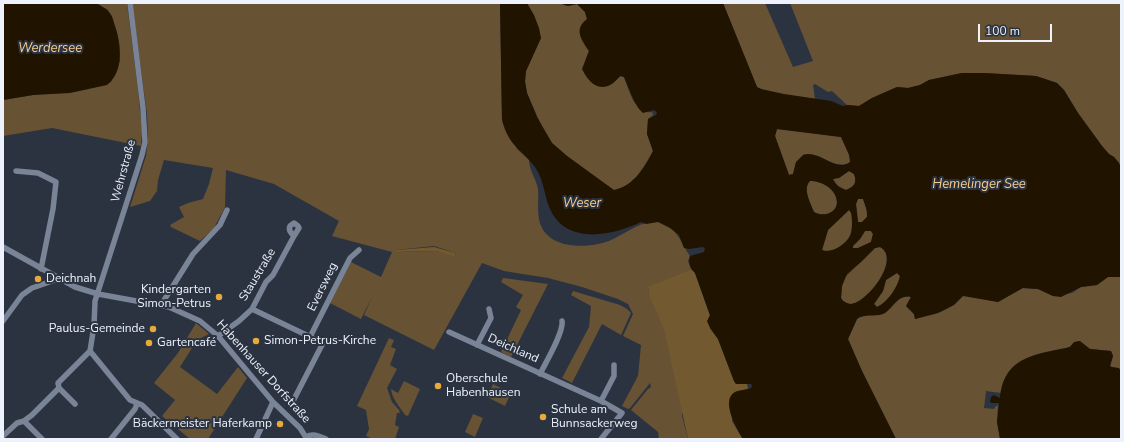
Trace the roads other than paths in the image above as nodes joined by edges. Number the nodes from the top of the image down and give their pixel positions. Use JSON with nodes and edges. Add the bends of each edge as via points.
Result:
{"nodes":[{"id":1,"x":130,"y":3,"type":"edge"},
{"id":2,"x":16,"y":171,"type":"dead end"},
{"id":3,"x":227,"y":210,"type":"dead end"},
{"id":4,"x":294,"y":236,"type":"dead end"},
{"id":5,"x":3,"y":247,"type":"edge"},
{"id":6,"x":359,"y":250,"type":"dead end"},
{"id":7,"x":41,"y":269,"type":"junction"},
{"id":8,"x":47,"y":272,"type":"junction"},
{"id":9,"x":58,"y":279,"type":"junction"},
{"id":10,"x":42,"y":285,"type":"junction"},
{"id":11,"x":98,"y":294,"type":"junction"},
{"id":12,"x":161,"y":305,"type":"junction"},
{"id":13,"x":252,"y":309,"type":"junction"},
{"id":14,"x":489,"y":309,"type":"dead end"},
{"id":15,"x":3,"y":321,"type":"edge"},
{"id":16,"x":562,"y":322,"type":"dead end"},
{"id":17,"x":448,"y":332,"type":"dead end"},
{"id":18,"x":218,"y":336,"type":"junction"},
{"id":19,"x":310,"y":337,"type":"junction"},
{"id":20,"x":477,"y":345,"type":"junction"},
{"id":21,"x":90,"y":351,"type":"junction"},
{"id":22,"x":614,"y":365,"type":"dead end"},
{"id":23,"x":540,"y":374,"type":"junction"},
{"id":24,"x":59,"y":388,"type":"junction"},
{"id":25,"x":601,"y":401,"type":"junction"},
{"id":26,"x":273,"y":402,"type":"junction"},
{"id":27,"x":75,"y":404,"type":"dead end"},
{"id":28,"x":137,"y":404,"type":"junction"},
{"id":29,"x":291,"y":405,"type":"dead end"},
{"id":30,"x":24,"y":421,"type":"junction"},
{"id":31,"x":3,"y":436,"type":"edge"},
{"id":32,"x":306,"y":438,"type":"edge"},
{"id":33,"x":42,"y":439,"type":"edge"},
{"id":34,"x":111,"y":439,"type":"edge"},
{"id":35,"x":177,"y":439,"type":"edge"},
{"id":36,"x":256,"y":439,"type":"edge"},
{"id":37,"x":326,"y":439,"type":"edge"},
{"id":38,"x":602,"y":439,"type":"edge"}],
"edges":[{"from":1,"to":11,"type":"street","name":"Wehrstraße","via":[[145,142]]},
{"from":2,"to":7,"type":"street","via":[[38,173],[56,182]]},
{"from":3,"to":12,"type":"street","via":[[220,225],[193,254]]},
{"from":4,"to":13,"type":"street","name":"Staustraße"},
{"from":5,"to":7,"type":"street","name":"Habenhauser Dorfstraße"},
{"from":6,"to":19,"type":"street","name":"Eversweg","via":[[350,258]]},
{"from":7,"to":8,"type":"street","name":"Habenhauser Dorfstraße"},
{"from":8,"to":9,"type":"street","name":"Habenhauser Dorfstraße"},
{"from":8,"to":10,"type":"street"},
{"from":9,"to":10,"type":"street"},
{"from":9,"to":11,"type":"street","name":"Habenhauser Dorfstraße"},
{"from":10,"to":15,"type":"street","via":[[22,295]]},
{"from":11,"to":12,"type":"street","name":"Habenhauser Dorfstraße"},
{"from":11,"to":21,"type":"street","name":"Wehrstraße"},
{"from":12,"to":18,"type":"street","name":"Habenhauser Dorfstraße","via":[[193,317]]},
{"from":13,"to":18,"type":"street","name":"Staustraße","via":[[239,322]]},
{"from":13,"to":19,"type":"street"},
{"from":14,"to":20,"type":"street","name":"Deichland","via":[[491,318]]},
{"from":16,"to":23,"type":"street","name":"Deichland","via":[[559,336]]},
{"from":17,"to":20,"type":"street","name":"Deichland"},
{"from":18,"to":26,"type":"street","name":"Habenhauser Dorfstraße"},
{"from":19,"to":29,"type":"street","via":[[323,343]]},
{"from":20,"to":23,"type":"street","name":"Deichland"},
{"from":21,"to":24,"type":"street","via":[[58,382]]},
{"from":21,"to":28,"type":"street","via":[[130,400]]},
{"from":22,"to":25,"type":"street","via":[[614,376]]},
{"from":23,"to":25,"type":"street","name":"Deichland"},
{"from":24,"to":27,"type":"street"},
{"from":24,"to":30,"type":"street"},
{"from":25,"to":38,"type":"street","name":"Deichland","via":[[622,413]]},
{"from":26,"to":32,"type":"street","name":"Habenhauser Dorfstraße","via":[[300,428]]},
{"from":26,"to":36,"type":"street"},
{"from":28,"to":34,"type":"street"},
{"from":28,"to":35,"type":"street","via":[[142,405]]},
{"from":30,"to":31,"type":"street","via":[[17,423]]},
{"from":30,"to":33,"type":"street"},
{"from":32,"to":37,"type":"street","via":[[310,434]]}]}
